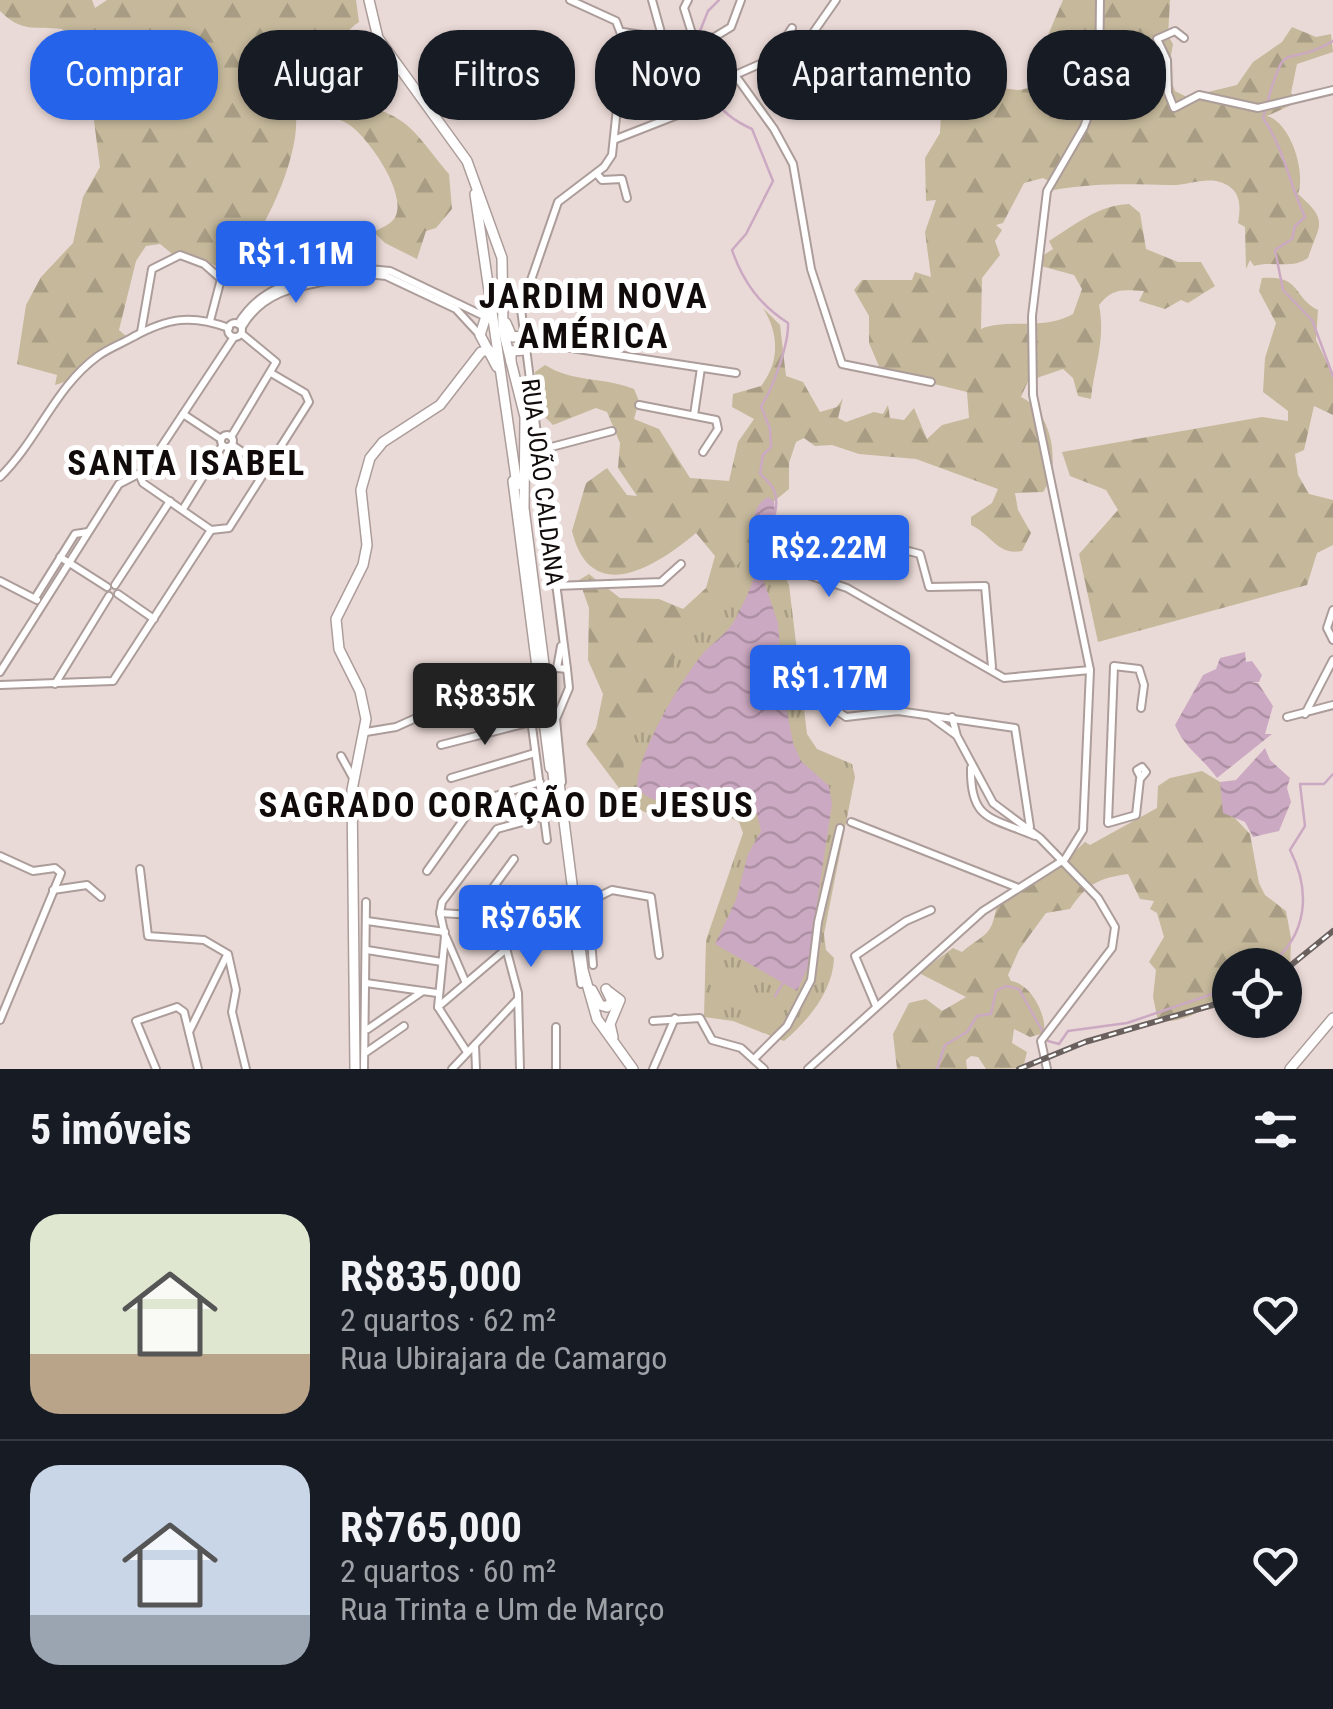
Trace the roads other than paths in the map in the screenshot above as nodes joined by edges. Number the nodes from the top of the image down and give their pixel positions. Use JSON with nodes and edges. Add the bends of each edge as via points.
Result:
{"nodes":[{"id":1,"x":366,"y":0,"type":"edge"},
{"id":2,"x":570,"y":0,"type":"edge"},
{"id":3,"x":652,"y":0,"type":"edge"},
{"id":4,"x":688,"y":0,"type":"edge"},
{"id":5,"x":741,"y":0,"type":"edge"},
{"id":6,"x":836,"y":0,"type":"edge"},
{"id":7,"x":1100,"y":0,"type":"edge"},
{"id":8,"x":621,"y":30,"type":"edge"},
{"id":9,"x":661,"y":30,"type":"edge"},
{"id":10,"x":691,"y":30,"type":"edge"},
{"id":11,"x":726,"y":30,"type":"edge"},
{"id":12,"x":815,"y":30,"type":"edge"},
{"id":13,"x":1184,"y":38,"type":"dead end"},
{"id":14,"x":737,"y":78,"type":"edge"},
{"id":15,"x":1333,"y":90,"type":"edge"},
{"id":16,"x":617,"y":120,"type":"edge"},
{"id":17,"x":665,"y":120,"type":"edge"},
{"id":18,"x":616,"y":139,"type":"junction"},
{"id":19,"x":596,"y":174,"type":"junction"},
{"id":20,"x":627,"y":198,"type":"dead end"},
{"id":21,"x":343,"y":275,"type":"tunnel mouth"},
{"id":22,"x":504,"y":283,"type":"junction"},
{"id":23,"x":491,"y":302,"type":"junction"},
{"id":24,"x":487,"y":317,"type":"junction"},
{"id":25,"x":210,"y":320,"type":"junction"},
{"id":26,"x":239,"y":331,"type":"junction"},
{"id":27,"x":141,"y":333,"type":"junction"},
{"id":28,"x":480,"y":335,"type":"junction"},
{"id":29,"x":525,"y":342,"type":"junction"},
{"id":30,"x":489,"y":350,"type":"junction"},
{"id":31,"x":475,"y":362,"type":"junction"},
{"id":32,"x":701,"y":368,"type":"junction"},
{"id":33,"x":271,"y":373,"type":"junction"},
{"id":34,"x":736,"y":373,"type":"dead end"},
{"id":35,"x":511,"y":374,"type":"junction"},
{"id":36,"x":932,"y":382,"type":"dead end"},
{"id":37,"x":500,"y":389,"type":"junction"},
{"id":38,"x":639,"y":406,"type":"dead end"},
{"id":39,"x":183,"y":414,"type":"junction"},
{"id":40,"x":694,"y":415,"type":"junction"},
{"id":41,"x":612,"y":432,"type":"dead end"},
{"id":42,"x":231,"y":441,"type":"junction"},
{"id":43,"x":222,"y":442,"type":"junction"},
{"id":44,"x":540,"y":450,"type":"junction"},
{"id":45,"x":703,"y":452,"type":"dead end"},
{"id":46,"x":267,"y":468,"type":"junction"},
{"id":47,"x":139,"y":474,"type":"junction"},
{"id":48,"x":0,"y":476,"type":"edge"},
{"id":49,"x":170,"y":501,"type":"junction"},
{"id":50,"x":183,"y":510,"type":"junction"},
{"id":51,"x":211,"y":530,"type":"junction"},
{"id":52,"x":88,"y":532,"type":"junction"},
{"id":53,"x":850,"y":536,"type":"dead end"},
{"id":54,"x":60,"y":557,"type":"junction"},
{"id":55,"x":70,"y":564,"type":"junction"},
{"id":56,"x":681,"y":564,"type":"dead end"},
{"id":57,"x":808,"y":576,"type":"dead end"},
{"id":58,"x":0,"y":580,"type":"edge"},
{"id":59,"x":555,"y":586,"type":"junction"},
{"id":60,"x":112,"y":590,"type":"junction"},
{"id":61,"x":38,"y":600,"type":"junction"},
{"id":62,"x":1333,"y":610,"type":"edge"},
{"id":63,"x":154,"y":619,"type":"junction"},
{"id":64,"x":1333,"y":640,"type":"edge"},
{"id":65,"x":1333,"y":660,"type":"edge"},
{"id":66,"x":992,"y":668,"type":"junction"},
{"id":67,"x":1090,"y":670,"type":"junction"},
{"id":68,"x":0,"y":672,"type":"edge"},
{"id":69,"x":55,"y":684,"type":"junction"},
{"id":70,"x":0,"y":685,"type":"edge"},
{"id":71,"x":538,"y":693,"type":"junction"},
{"id":72,"x":819,"y":698,"type":"dead end"},
{"id":73,"x":1333,"y":704,"type":"edge"},
{"id":74,"x":1141,"y":708,"type":"dead end"},
{"id":75,"x":926,"y":714,"type":"junction"},
{"id":76,"x":1305,"y":714,"type":"junction"},
{"id":77,"x":952,"y":717,"type":"junction"},
{"id":78,"x":1287,"y":717,"type":"dead end"},
{"id":79,"x":416,"y":718,"type":"dead end"},
{"id":80,"x":531,"y":722,"type":"junction"},
{"id":81,"x":542,"y":726,"type":"junction"},
{"id":82,"x":366,"y":732,"type":"junction"},
{"id":83,"x":957,"y":736,"type":"junction"},
{"id":84,"x":442,"y":745,"type":"dead end"},
{"id":85,"x":536,"y":753,"type":"junction"},
{"id":86,"x":341,"y":756,"type":"dead end"},
{"id":87,"x":972,"y":761,"type":"junction"},
{"id":88,"x":1087,"y":773,"type":"junction"},
{"id":89,"x":1106,"y":773,"type":"junction"},
{"id":90,"x":352,"y":776,"type":"junction"},
{"id":91,"x":1140,"y":776,"type":"dead end"},
{"id":92,"x":551,"y":777,"type":"junction"},
{"id":93,"x":451,"y":778,"type":"dead end"},
{"id":94,"x":540,"y":782,"type":"junction"},
{"id":95,"x":561,"y":800,"type":"junction"},
{"id":96,"x":544,"y":816,"type":"junction"},
{"id":97,"x":851,"y":822,"type":"dead end"},
{"id":98,"x":840,"y":828,"type":"dead end"},
{"id":99,"x":1030,"y":828,"type":"junction"},
{"id":100,"x":1040,"y":838,"type":"junction"},
{"id":101,"x":547,"y":840,"type":"dead end"},
{"id":102,"x":0,"y":856,"type":"edge"},
{"id":103,"x":514,"y":859,"type":"dead end"},
{"id":104,"x":1059,"y":862,"type":"junction"},
{"id":105,"x":140,"y":869,"type":"dead end"},
{"id":106,"x":427,"y":871,"type":"dead end"},
{"id":107,"x":1017,"y":887,"type":"junction"},
{"id":108,"x":53,"y":890,"type":"junction"},
{"id":109,"x":101,"y":896,"type":"dead end"},
{"id":110,"x":366,"y":902,"type":"dead end"},
{"id":111,"x":570,"y":903,"type":"junction"},
{"id":112,"x":932,"y":910,"type":"dead end"},
{"id":113,"x":440,"y":912,"type":"junction"},
{"id":114,"x":559,"y":918,"type":"junction"},
{"id":115,"x":366,"y":921,"type":"junction"},
{"id":116,"x":578,"y":928,"type":"junction"},
{"id":117,"x":445,"y":934,"type":"junction"},
{"id":118,"x":506,"y":948,"type":"junction"},
{"id":119,"x":367,"y":950,"type":"junction"},
{"id":120,"x":228,"y":954,"type":"junction"},
{"id":121,"x":659,"y":956,"type":"dead end"},
{"id":122,"x":442,"y":962,"type":"junction"},
{"id":123,"x":593,"y":964,"type":"dead end"},
{"id":124,"x":465,"y":982,"type":"junction"},
{"id":125,"x":366,"y":983,"type":"junction"},
{"id":126,"x":581,"y":984,"type":"junction"},
{"id":127,"x":423,"y":990,"type":"junction"},
{"id":128,"x":437,"y":993,"type":"junction"},
{"id":129,"x":518,"y":999,"type":"junction"},
{"id":130,"x":876,"y":1006,"type":"junction"},
{"id":131,"x":438,"y":1007,"type":"junction"},
{"id":132,"x":675,"y":1018,"type":"junction"},
{"id":133,"x":1333,"y":1018,"type":"edge"},
{"id":134,"x":0,"y":1020,"type":"edge"},
{"id":135,"x":652,"y":1021,"type":"dead end"},
{"id":136,"x":404,"y":1026,"type":"dead end"},
{"id":137,"x":556,"y":1026,"type":"dead end"},
{"id":138,"x":367,"y":1030,"type":"junction"},
{"id":139,"x":189,"y":1032,"type":"junction"},
{"id":140,"x":360,"y":1041,"type":"junction"},
{"id":141,"x":476,"y":1044,"type":"junction"},
{"id":142,"x":467,"y":1052,"type":"junction"},
{"id":143,"x":756,"y":1058,"type":"junction"},
{"id":144,"x":358,"y":1060,"type":"edge"},
{"id":145,"x":653,"y":1068,"type":"edge"},
{"id":146,"x":156,"y":1069,"type":"edge"},
{"id":147,"x":198,"y":1069,"type":"edge"},
{"id":148,"x":246,"y":1069,"type":"edge"},
{"id":149,"x":364,"y":1069,"type":"edge"},
{"id":150,"x":452,"y":1069,"type":"edge"},
{"id":151,"x":476,"y":1069,"type":"edge"},
{"id":152,"x":520,"y":1069,"type":"edge"},
{"id":153,"x":556,"y":1069,"type":"edge"},
{"id":154,"x":633,"y":1069,"type":"edge"},
{"id":155,"x":764,"y":1069,"type":"edge"},
{"id":156,"x":808,"y":1069,"type":"edge"},
{"id":157,"x":1047,"y":1069,"type":"edge"},
{"id":158,"x":1290,"y":1069,"type":"edge"}],
"edges":[{"from":1,"to":22,"type":"main road","via":[[378,38],[474,175],[501,250]]},
{"from":1,"to":23,"type":"main road","via":[[376,46],[440,128],[474,188]]},
{"from":2,"to":8,"type":"street","via":[[610,17]]},
{"from":3,"to":9,"type":"street"},
{"from":4,"to":10,"type":"street"},
{"from":5,"to":11,"type":"street"},
{"from":6,"to":12,"type":"street"},
{"from":7,"to":67,"type":"street","via":[[1096,97],[1044,203],[1031,358]]},
{"from":13,"to":15,"type":"street","via":[[1176,31],[1157,39],[1174,108],[1199,94],[1258,108]]},
{"from":14,"to":36,"type":"street","via":[[793,164],[811,270],[839,360],[849,368]]},
{"from":16,"to":18,"type":"street","name":"RUA JOÃO CALDANA"},
{"from":17,"to":18,"type":"street"},
{"from":18,"to":19,"type":"street","name":"RUA JOÃO CALDANA"},
{"from":19,"to":20,"type":"street","via":[[602,180],[622,178]]},
{"from":19,"to":29,"type":"street","name":"RUA JOÃO CALDANA","via":[[563,196],[549,222],[524,298]]},
{"from":21,"to":26,"type":"street","via":[[270,296]]},
{"from":22,"to":23,"type":"main road","via":[[501,264],[488,263]]},
{"from":22,"to":29,"type":"main road","via":[[509,334]]},
{"from":22,"to":35,"type":"main road","via":[[502,330]]},
{"from":23,"to":24,"type":"main road"},
{"from":23,"to":37,"type":"main road"},
{"from":24,"to":28,"type":"main road"},
{"from":24,"to":28,"type":"street","via":[[390,272],[366,272],[456,309]]},
{"from":25,"to":26,"type":"street"},
{"from":25,"to":27,"type":"street","via":[[171,319]]},
{"from":25,"to":27,"type":"street","via":[[221,278],[193,258],[172,257],[152,268]]},
{"from":26,"to":33,"type":"street","via":[[274,358]]},
{"from":26,"to":39,"type":"street"},
{"from":27,"to":48,"type":"street","via":[[95,358]]},
{"from":28,"to":30,"type":"main road"},
{"from":28,"to":31,"type":"main road"},
{"from":29,"to":32,"type":"street"},
{"from":29,"to":35,"type":"main road","via":[[511,351]]},
{"from":29,"to":44,"type":"street","name":"RUA JOÃO CALDANA"},
{"from":30,"to":31,"type":"main road"},
{"from":30,"to":37,"type":"main road"},
{"from":31,"to":82,"type":"main road","via":[[440,405],[374,451],[362,479],[364,565],[335,628],[363,700]]},
{"from":32,"to":34,"type":"street"},
{"from":32,"to":40,"type":"street"},
{"from":33,"to":42,"type":"street"},
{"from":33,"to":46,"type":"street","via":[[309,402]]},
{"from":35,"to":37,"type":"main road","via":[[518,418],[507,414]]},
{"from":35,"to":95,"type":"main road","via":[[526,417],[522,493]]},
{"from":37,"to":71,"type":"main road"},
{"from":37,"to":92,"type":"main road"},
{"from":38,"to":40,"type":"street"},
{"from":39,"to":43,"type":"street"},
{"from":39,"to":47,"type":"street"},
{"from":40,"to":45,"type":"street","via":[[716,420],[718,429]]},
{"from":41,"to":44,"type":"street"},
{"from":42,"to":43,"type":"street"},
{"from":42,"to":46,"type":"street"},
{"from":43,"to":50,"type":"street"},
{"from":44,"to":59,"type":"street","name":"RUA JOÃO CALDANA"},
{"from":46,"to":51,"type":"street","via":[[233,523],[225,531]]},
{"from":47,"to":49,"type":"street"},
{"from":47,"to":52,"type":"street","via":[[121,482]]},
{"from":49,"to":50,"type":"street"},
{"from":49,"to":60,"type":"street"},
{"from":50,"to":51,"type":"street"},
{"from":51,"to":63,"type":"street"},
{"from":52,"to":54,"type":"street","via":[[75,534]]},
{"from":52,"to":55,"type":"street"},
{"from":53,"to":66,"type":"street","via":[[920,554],[929,587],[985,586]]},
{"from":54,"to":55,"type":"street"},
{"from":54,"to":61,"type":"street"},
{"from":55,"to":60,"type":"street"},
{"from":55,"to":61,"type":"street"},
{"from":56,"to":59,"type":"street","via":[[666,581]]},
{"from":57,"to":66,"type":"street","via":[[847,588]]},
{"from":58,"to":61,"type":"street"},
{"from":59,"to":95,"type":"street","name":"RUA JOÃO CALDANA","via":[[568,688],[556,719]]},
{"from":60,"to":63,"type":"street"},
{"from":60,"to":69,"type":"street"},
{"from":61,"to":68,"type":"street"},
{"from":62,"to":64,"type":"street","via":[[1327,628]]},
{"from":63,"to":69,"type":"street","via":[[110,683]]},
{"from":65,"to":76,"type":"street"},
{"from":66,"to":67,"type":"street","via":[[1010,680]]},
{"from":67,"to":88,"type":"street"},
{"from":69,"to":70,"type":"street"},
{"from":71,"to":80,"type":"street"},
{"from":71,"to":81,"type":"main road"},
{"from":72,"to":75,"type":"street","via":[[846,717]]},
{"from":73,"to":76,"type":"street"},
{"from":74,"to":89,"type":"street","via":[[1139,670],[1114,666]]},
{"from":75,"to":77,"type":"street"},
{"from":75,"to":83,"type":"street"},
{"from":76,"to":78,"type":"street"},
{"from":77,"to":83,"type":"street"},
{"from":77,"to":99,"type":"street","via":[[1014,728]]},
{"from":79,"to":82,"type":"street"},
{"from":80,"to":81,"type":"street"},
{"from":80,"to":84,"type":"street"},
{"from":80,"to":85,"type":"street"},
{"from":81,"to":92,"type":"main road"},
{"from":82,"to":90,"type":"main road"},
{"from":83,"to":87,"type":"street"},
{"from":85,"to":93,"type":"street"},
{"from":85,"to":94,"type":"street"},
{"from":86,"to":90,"type":"street"},
{"from":87,"to":99,"type":"street","via":[[993,803]]},
{"from":87,"to":100,"type":"street","via":[[977,810]]},
{"from":88,"to":89,"type":"street"},
{"from":88,"to":104,"type":"street","via":[[1083,830]]},
{"from":89,"to":91,"type":"street","via":[[1106,820],[1113,824],[1137,813]]},
{"from":90,"to":140,"type":"main road"},
{"from":92,"to":111,"type":"main road"},
{"from":94,"to":96,"type":"street"},
{"from":94,"to":106,"type":"street","via":[[476,802]]},
{"from":95,"to":116,"type":"main road"},
{"from":96,"to":101,"type":"street"},
{"from":96,"to":113,"type":"street","via":[[497,829]]},
{"from":97,"to":107,"type":"street"},
{"from":98,"to":143,"type":"street","via":[[811,980],[787,1026]]},
{"from":99,"to":100,"type":"street"},
{"from":100,"to":104,"type":"street"},
{"from":102,"to":108,"type":"street","via":[[34,871],[59,869]]},
{"from":103,"to":113,"type":"street","via":[[473,916]]},
{"from":104,"to":107,"type":"street"},
{"from":104,"to":157,"type":"street","via":[[1110,914],[1116,938],[1044,1036]]},
{"from":105,"to":120,"type":"street","via":[[148,936],[204,940]]},
{"from":107,"to":130,"type":"street"},
{"from":108,"to":109,"type":"street","via":[[87,885]]},
{"from":108,"to":134,"type":"street"},
{"from":110,"to":115,"type":"street"},
{"from":111,"to":114,"type":"street"},
{"from":111,"to":126,"type":"main road"},
{"from":112,"to":130,"type":"street","via":[[854,956]]},
{"from":113,"to":117,"type":"street"},
{"from":114,"to":118,"type":"street"},
{"from":114,"to":126,"type":"street","via":[[572,922]]},
{"from":115,"to":117,"type":"street"},
{"from":115,"to":119,"type":"street"},
{"from":116,"to":154,"type":"main road","via":[[592,1007]]},
{"from":116,"to":154,"type":"main road","via":[[594,997],[603,1007],[612,1001],[606,990],[618,998],[610,1032]]},
{"from":117,"to":122,"type":"street"},
{"from":117,"to":124,"type":"street"},
{"from":118,"to":124,"type":"street"},
{"from":118,"to":129,"type":"street"},
{"from":119,"to":122,"type":"street"},
{"from":119,"to":125,"type":"street"},
{"from":120,"to":139,"type":"street"},
{"from":120,"to":148,"type":"street","via":[[236,984],[232,1012]]},
{"from":121,"to":123,"type":"street","via":[[651,897],[612,890],[588,902]]},
{"from":122,"to":128,"type":"street"},
{"from":124,"to":131,"type":"street"},
{"from":125,"to":127,"type":"street"},
{"from":125,"to":138,"type":"street"},
{"from":126,"to":154,"type":"main road","via":[[596,1027]]},
{"from":127,"to":128,"type":"street"},
{"from":127,"to":138,"type":"street"},
{"from":128,"to":131,"type":"street"},
{"from":129,"to":141,"type":"street"},
{"from":129,"to":152,"type":"street"},
{"from":130,"to":156,"type":"street"},
{"from":131,"to":142,"type":"street"},
{"from":132,"to":135,"type":"street"},
{"from":132,"to":143,"type":"street","via":[[700,1018],[712,1040]]},
{"from":132,"to":145,"type":"street"},
{"from":133,"to":158,"type":"main road"},
{"from":136,"to":144,"type":"street"},
{"from":137,"to":153,"type":"street"},
{"from":138,"to":140,"type":"street"},
{"from":139,"to":146,"type":"street","via":[[178,1006],[138,1019]]},
{"from":139,"to":147,"type":"street"},
{"from":140,"to":144,"type":"main road"},
{"from":141,"to":142,"type":"street"},
{"from":141,"to":151,"type":"street"},
{"from":142,"to":150,"type":"street"},
{"from":143,"to":155,"type":"street"},
{"from":144,"to":149,"type":"street"}]}
